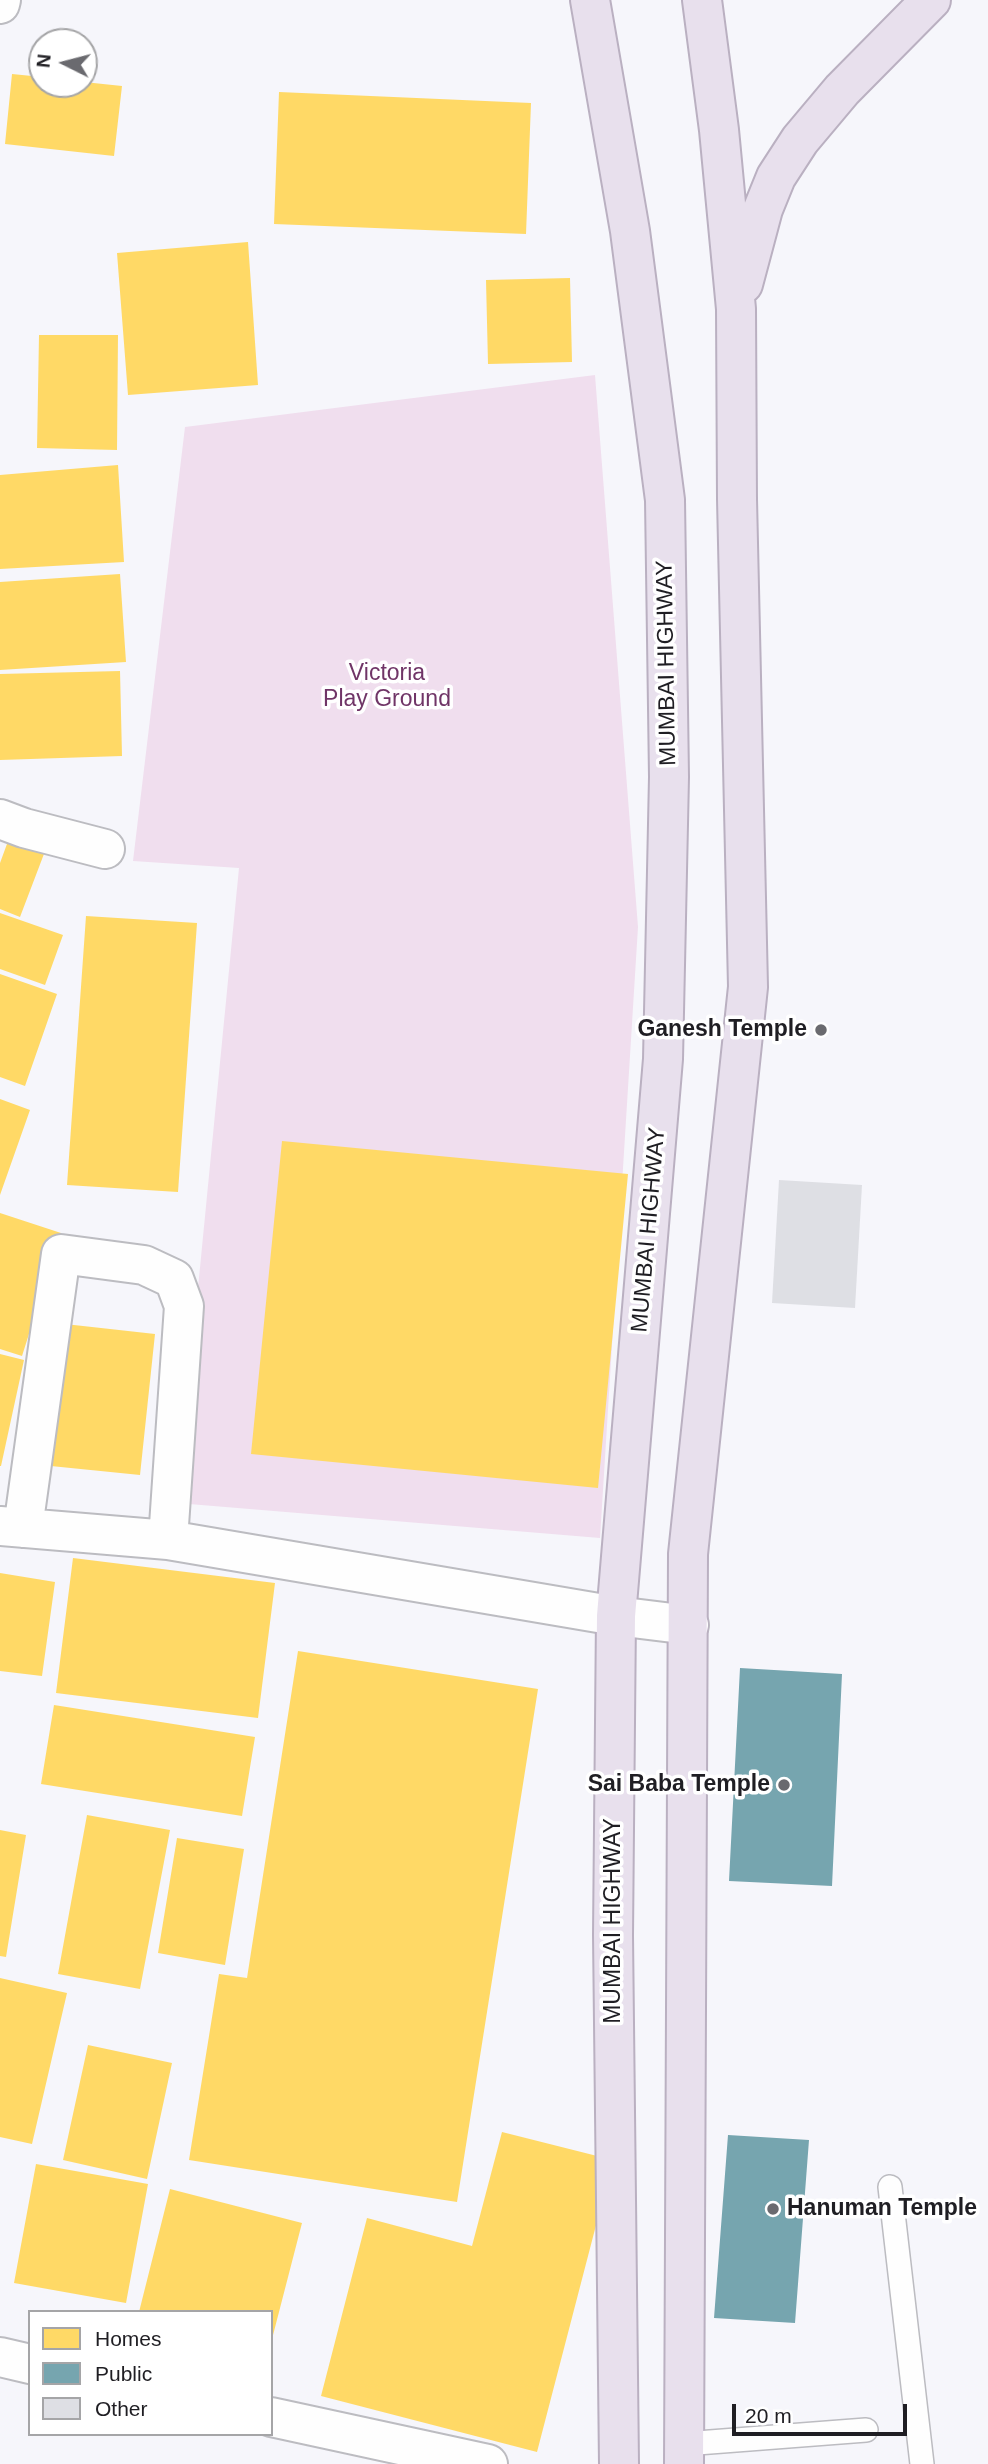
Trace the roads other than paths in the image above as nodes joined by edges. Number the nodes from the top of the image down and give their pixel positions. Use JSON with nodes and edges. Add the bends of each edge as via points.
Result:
{"nodes":[{"id":1,"x":590,"y":0,"type":"edge"},
{"id":2,"x":702,"y":0,"type":"edge"},
{"id":3,"x":931,"y":0,"type":"edge"},
{"id":4,"x":736,"y":309,"type":"junction"},
{"id":5,"x":0,"y":819,"type":"edge"},
{"id":6,"x":105,"y":849,"type":"dead end"},
{"id":7,"x":12,"y":1527,"type":"edge"},
{"id":8,"x":168,"y":1540,"type":"junction"},
{"id":9,"x":616,"y":1616,"type":"junction"},
{"id":10,"x":689,"y":1625,"type":"junction"},
{"id":11,"x":890,"y":2187,"type":"dead end"},
{"id":12,"x":0,"y":2357,"type":"edge"},
{"id":13,"x":28,"y":2364,"type":"edge"},
{"id":14,"x":273,"y":2417,"type":"edge"},
{"id":15,"x":866,"y":2430,"type":"dead end"},
{"id":16,"x":684,"y":2454,"type":"edge"},
{"id":17,"x":488,"y":2464,"type":"edge"},
{"id":18,"x":619,"y":2464,"type":"edge"},
{"id":19,"x":922,"y":2464,"type":"edge"}],
"edges":[{"from":1,"to":9,"type":"highway","name":"MUMBAI HIGHWAY","via":[[630,231],[665,500],[669,777],[663,1059]]},
{"from":2,"to":4,"type":"highway"},
{"from":3,"to":4,"type":"highway","via":[[842,90],[776,177],[762,209]]},
{"from":4,"to":10,"type":"highway","via":[[748,987],[688,1554]]},
{"from":5,"to":6,"type":"street"},
{"from":7,"to":8,"type":"street"},
{"from":7,"to":8,"type":"street","via":[[61,1254],[144,1265],[174,1279],[184,1306]]},
{"from":8,"to":9,"type":"street"},
{"from":9,"to":10,"type":"street"},
{"from":9,"to":18,"type":"highway","name":"MUMBAI HIGHWAY","via":[[613,1935]]},
{"from":10,"to":16,"type":"highway"},
{"from":11,"to":19,"type":"lane"},
{"from":12,"to":13,"type":"street"},
{"from":14,"to":17,"type":"street"},
{"from":15,"to":16,"type":"lane"}]}
